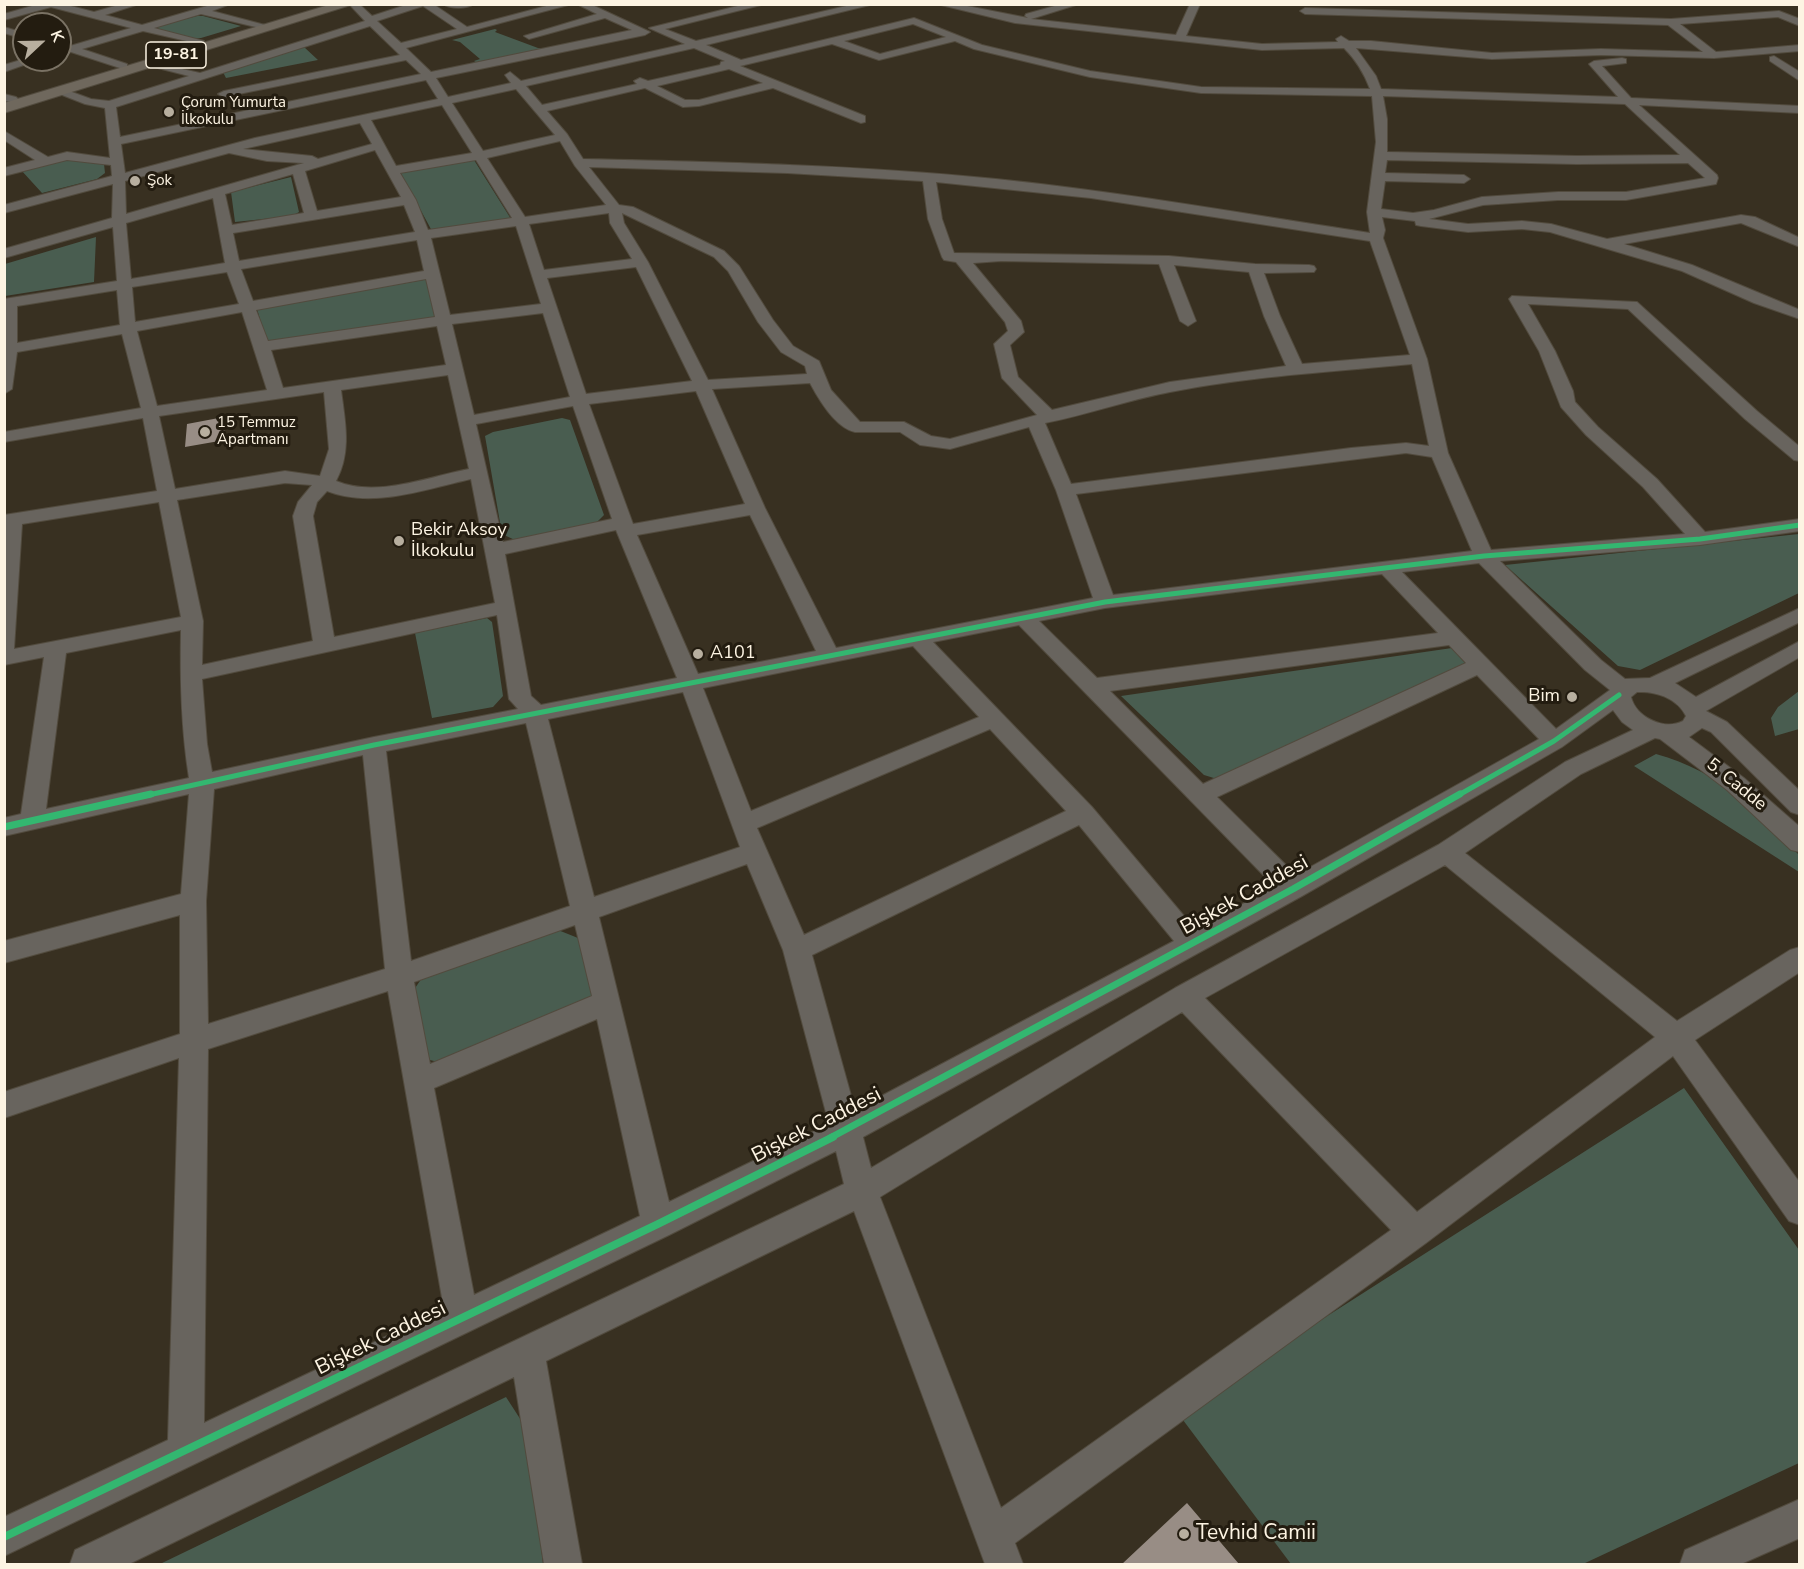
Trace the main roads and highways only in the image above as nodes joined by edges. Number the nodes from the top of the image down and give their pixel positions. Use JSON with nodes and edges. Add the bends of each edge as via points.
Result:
{"nodes":[{"id":1,"x":328,"y":4,"type":"edge"},
{"id":2,"x":348,"y":4,"type":"edge"},
{"id":3,"x":6,"y":101,"type":"edge"}],
"edges":[{"from":1,"to":3,"type":"highway","number":"19-81"},
{"from":2,"to":3,"type":"highway","number":"19-81","via":[[62,91]]}]}
